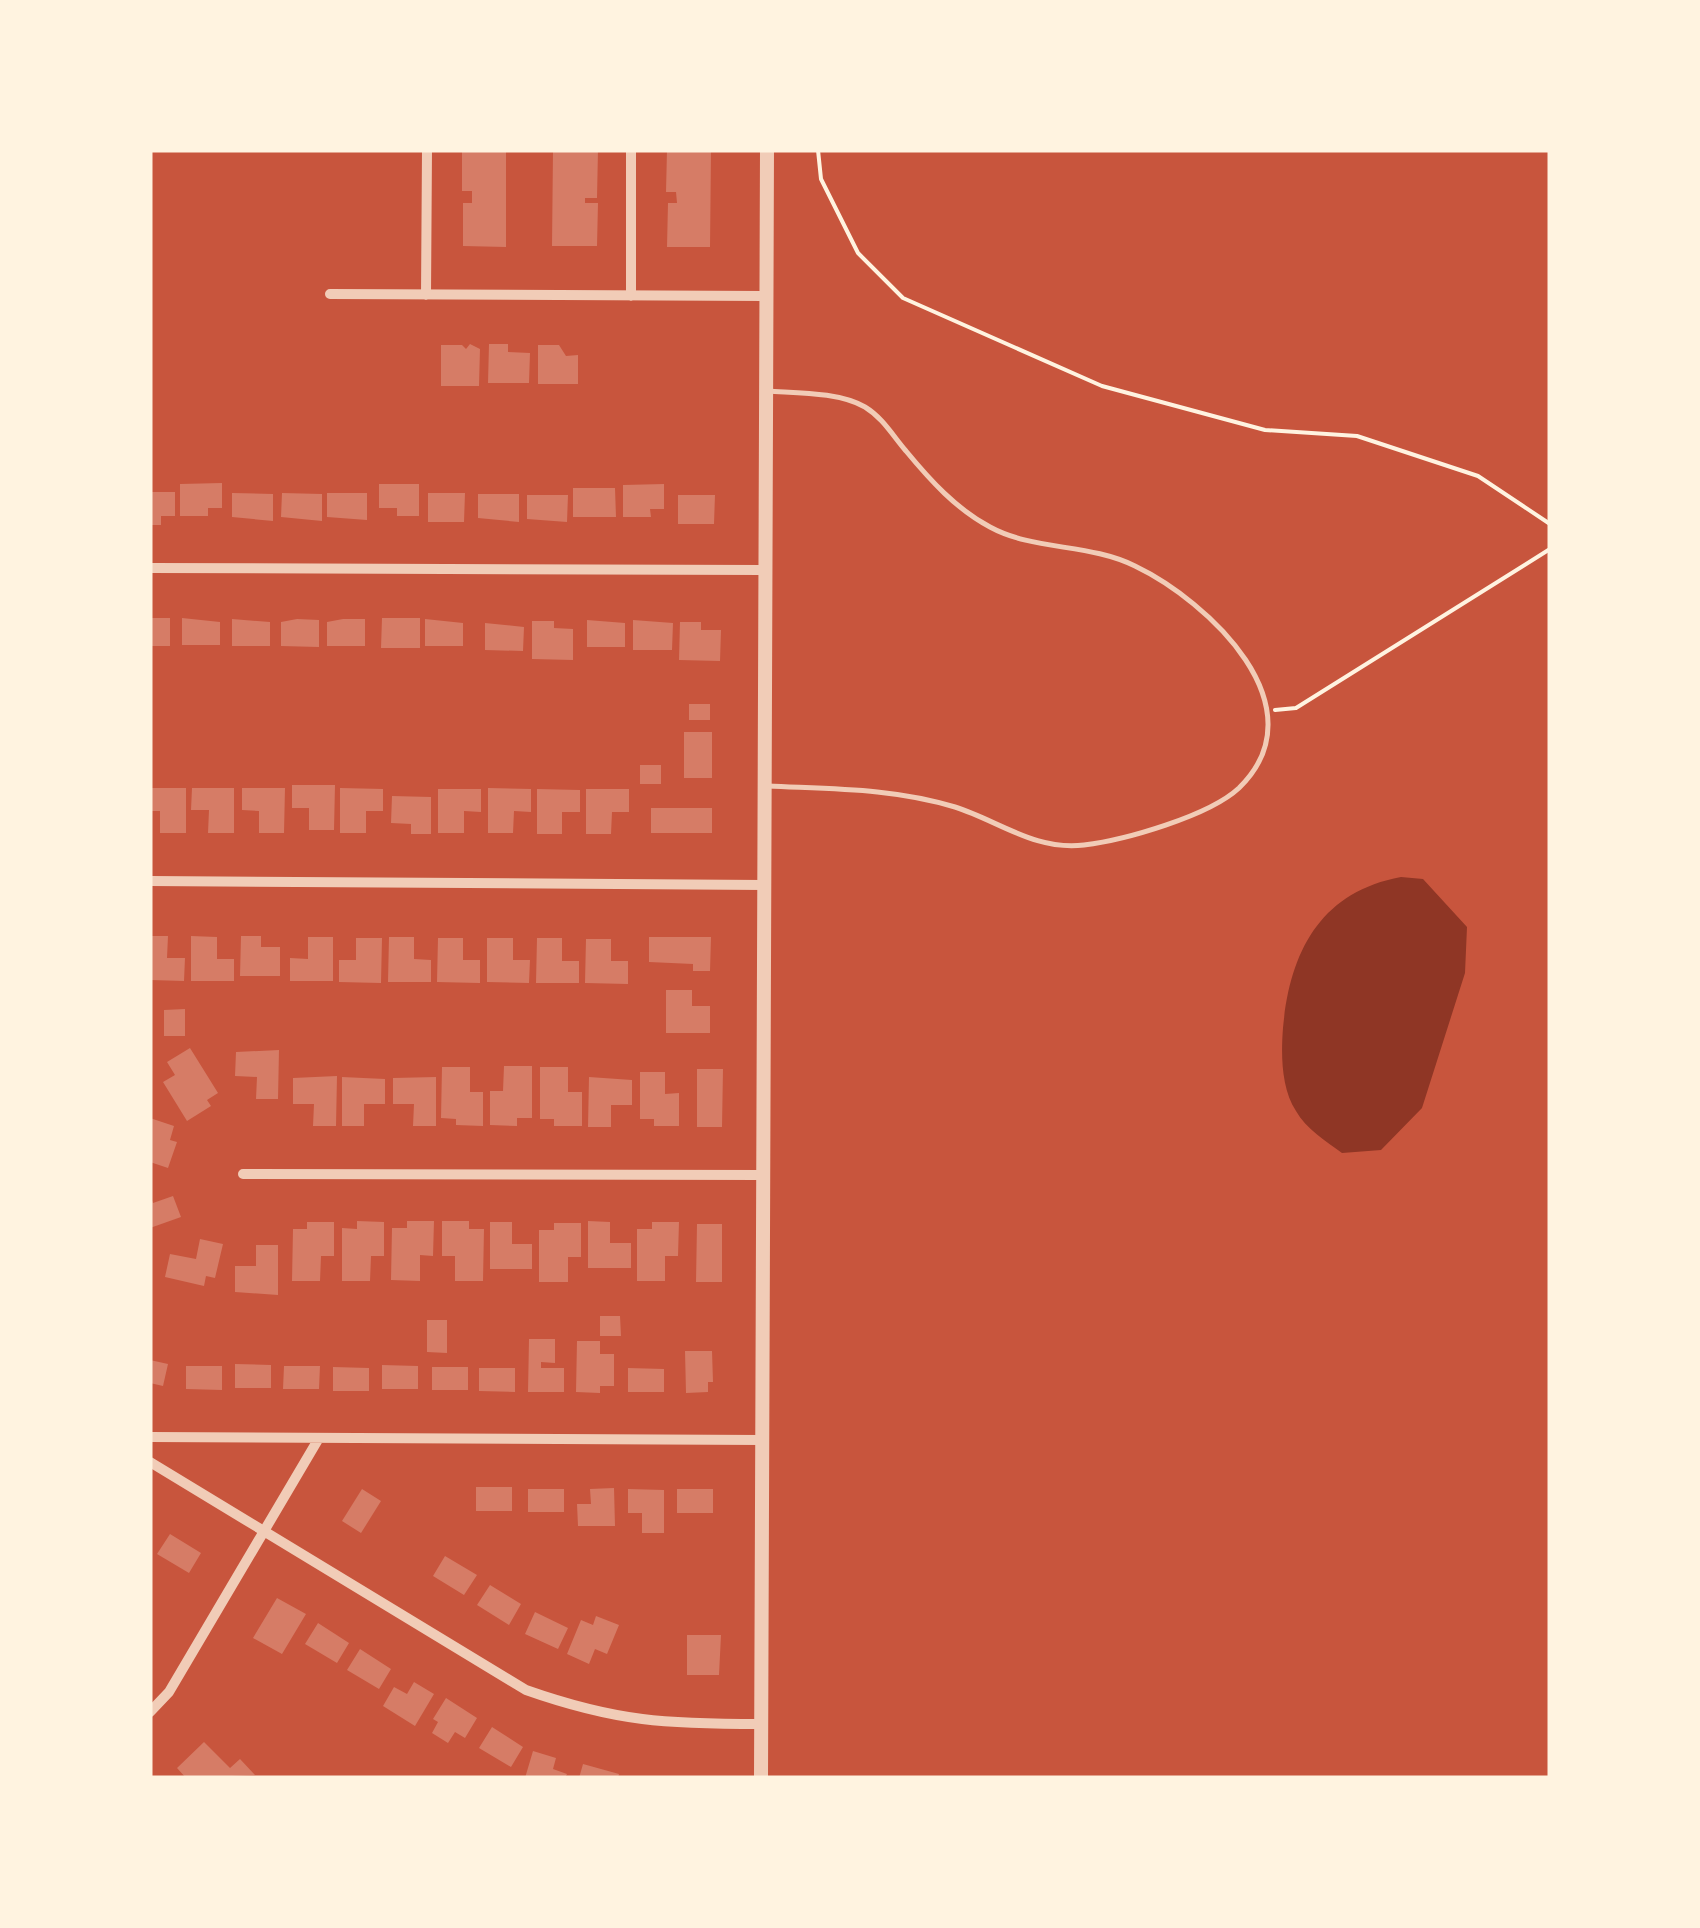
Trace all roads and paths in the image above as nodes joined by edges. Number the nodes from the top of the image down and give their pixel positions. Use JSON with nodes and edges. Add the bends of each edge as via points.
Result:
{"nodes":[{"id":1,"x":427,"y":150,"type":"edge"},
{"id":2,"x":631,"y":150,"type":"edge"},
{"id":3,"x":767,"y":150,"type":"edge"},
{"id":4,"x":818,"y":150,"type":"edge"},
{"id":5,"x":330,"y":294,"type":"dead end"},
{"id":6,"x":426,"y":295,"type":"junction"},
{"id":7,"x":631,"y":296,"type":"junction"},
{"id":8,"x":766,"y":296,"type":"junction"},
{"id":9,"x":766,"y":391,"type":"junction"},
{"id":10,"x":1550,"y":524,"type":"edge"},
{"id":11,"x":1550,"y":550,"type":"edge"},
{"id":12,"x":150,"y":568,"type":"edge"},
{"id":13,"x":766,"y":570,"type":"junction"},
{"id":14,"x":1266,"y":711,"type":"junction"},
{"id":15,"x":764,"y":786,"type":"junction"},
{"id":16,"x":150,"y":881,"type":"edge"},
{"id":17,"x":764,"y":885,"type":"junction"},
{"id":18,"x":244,"y":1174,"type":"dead end"},
{"id":19,"x":763,"y":1176,"type":"junction"},
{"id":20,"x":150,"y":1437,"type":"edge"},
{"id":21,"x":319,"y":1438,"type":"junction"},
{"id":22,"x":762,"y":1440,"type":"junction"},
{"id":23,"x":150,"y":1462,"type":"edge"},
{"id":24,"x":265,"y":1534,"type":"junction"},
{"id":25,"x":150,"y":1712,"type":"edge"},
{"id":26,"x":761,"y":1724,"type":"junction"},
{"id":27,"x":761,"y":1778,"type":"edge"}],
"edges":[{"from":1,"to":6,"type":"street"},
{"from":2,"to":7,"type":"street"},
{"from":3,"to":8,"type":"street"},
{"from":4,"to":10,"type":"path","via":[[821,180],[858,254],[904,298],[1102,386],[1265,430],[1357,436],[1478,476]]},
{"from":5,"to":6,"type":"street"},
{"from":6,"to":7,"type":"street"},
{"from":7,"to":8,"type":"street"},
{"from":8,"to":9,"type":"street"},
{"from":9,"to":13,"type":"street"},
{"from":9,"to":14,"type":"lane","via":[[865,407],[944,492],[992,528],[1099,553],[1161,582],[1192,602],[1244,656],[1260,677]]},
{"from":11,"to":14,"type":"path","via":[[1296,708]]},
{"from":12,"to":13,"type":"street"},
{"from":13,"to":15,"type":"street"},
{"from":14,"to":15,"type":"lane","via":[[1266,743],[1236,790],[1198,812],[1082,846],[1018,836],[956,808],[865,788]]},
{"from":15,"to":17,"type":"street"},
{"from":16,"to":17,"type":"street"},
{"from":17,"to":19,"type":"street"},
{"from":18,"to":19,"type":"street"},
{"from":19,"to":22,"type":"street"},
{"from":20,"to":21,"type":"street"},
{"from":21,"to":22,"type":"street"},
{"from":21,"to":24,"type":"street"},
{"from":22,"to":26,"type":"street"},
{"from":23,"to":24,"type":"street"},
{"from":24,"to":25,"type":"street","via":[[169,1692]]},
{"from":24,"to":26,"type":"street","via":[[526,1690],[638,1722]]},
{"from":26,"to":27,"type":"street"}]}
